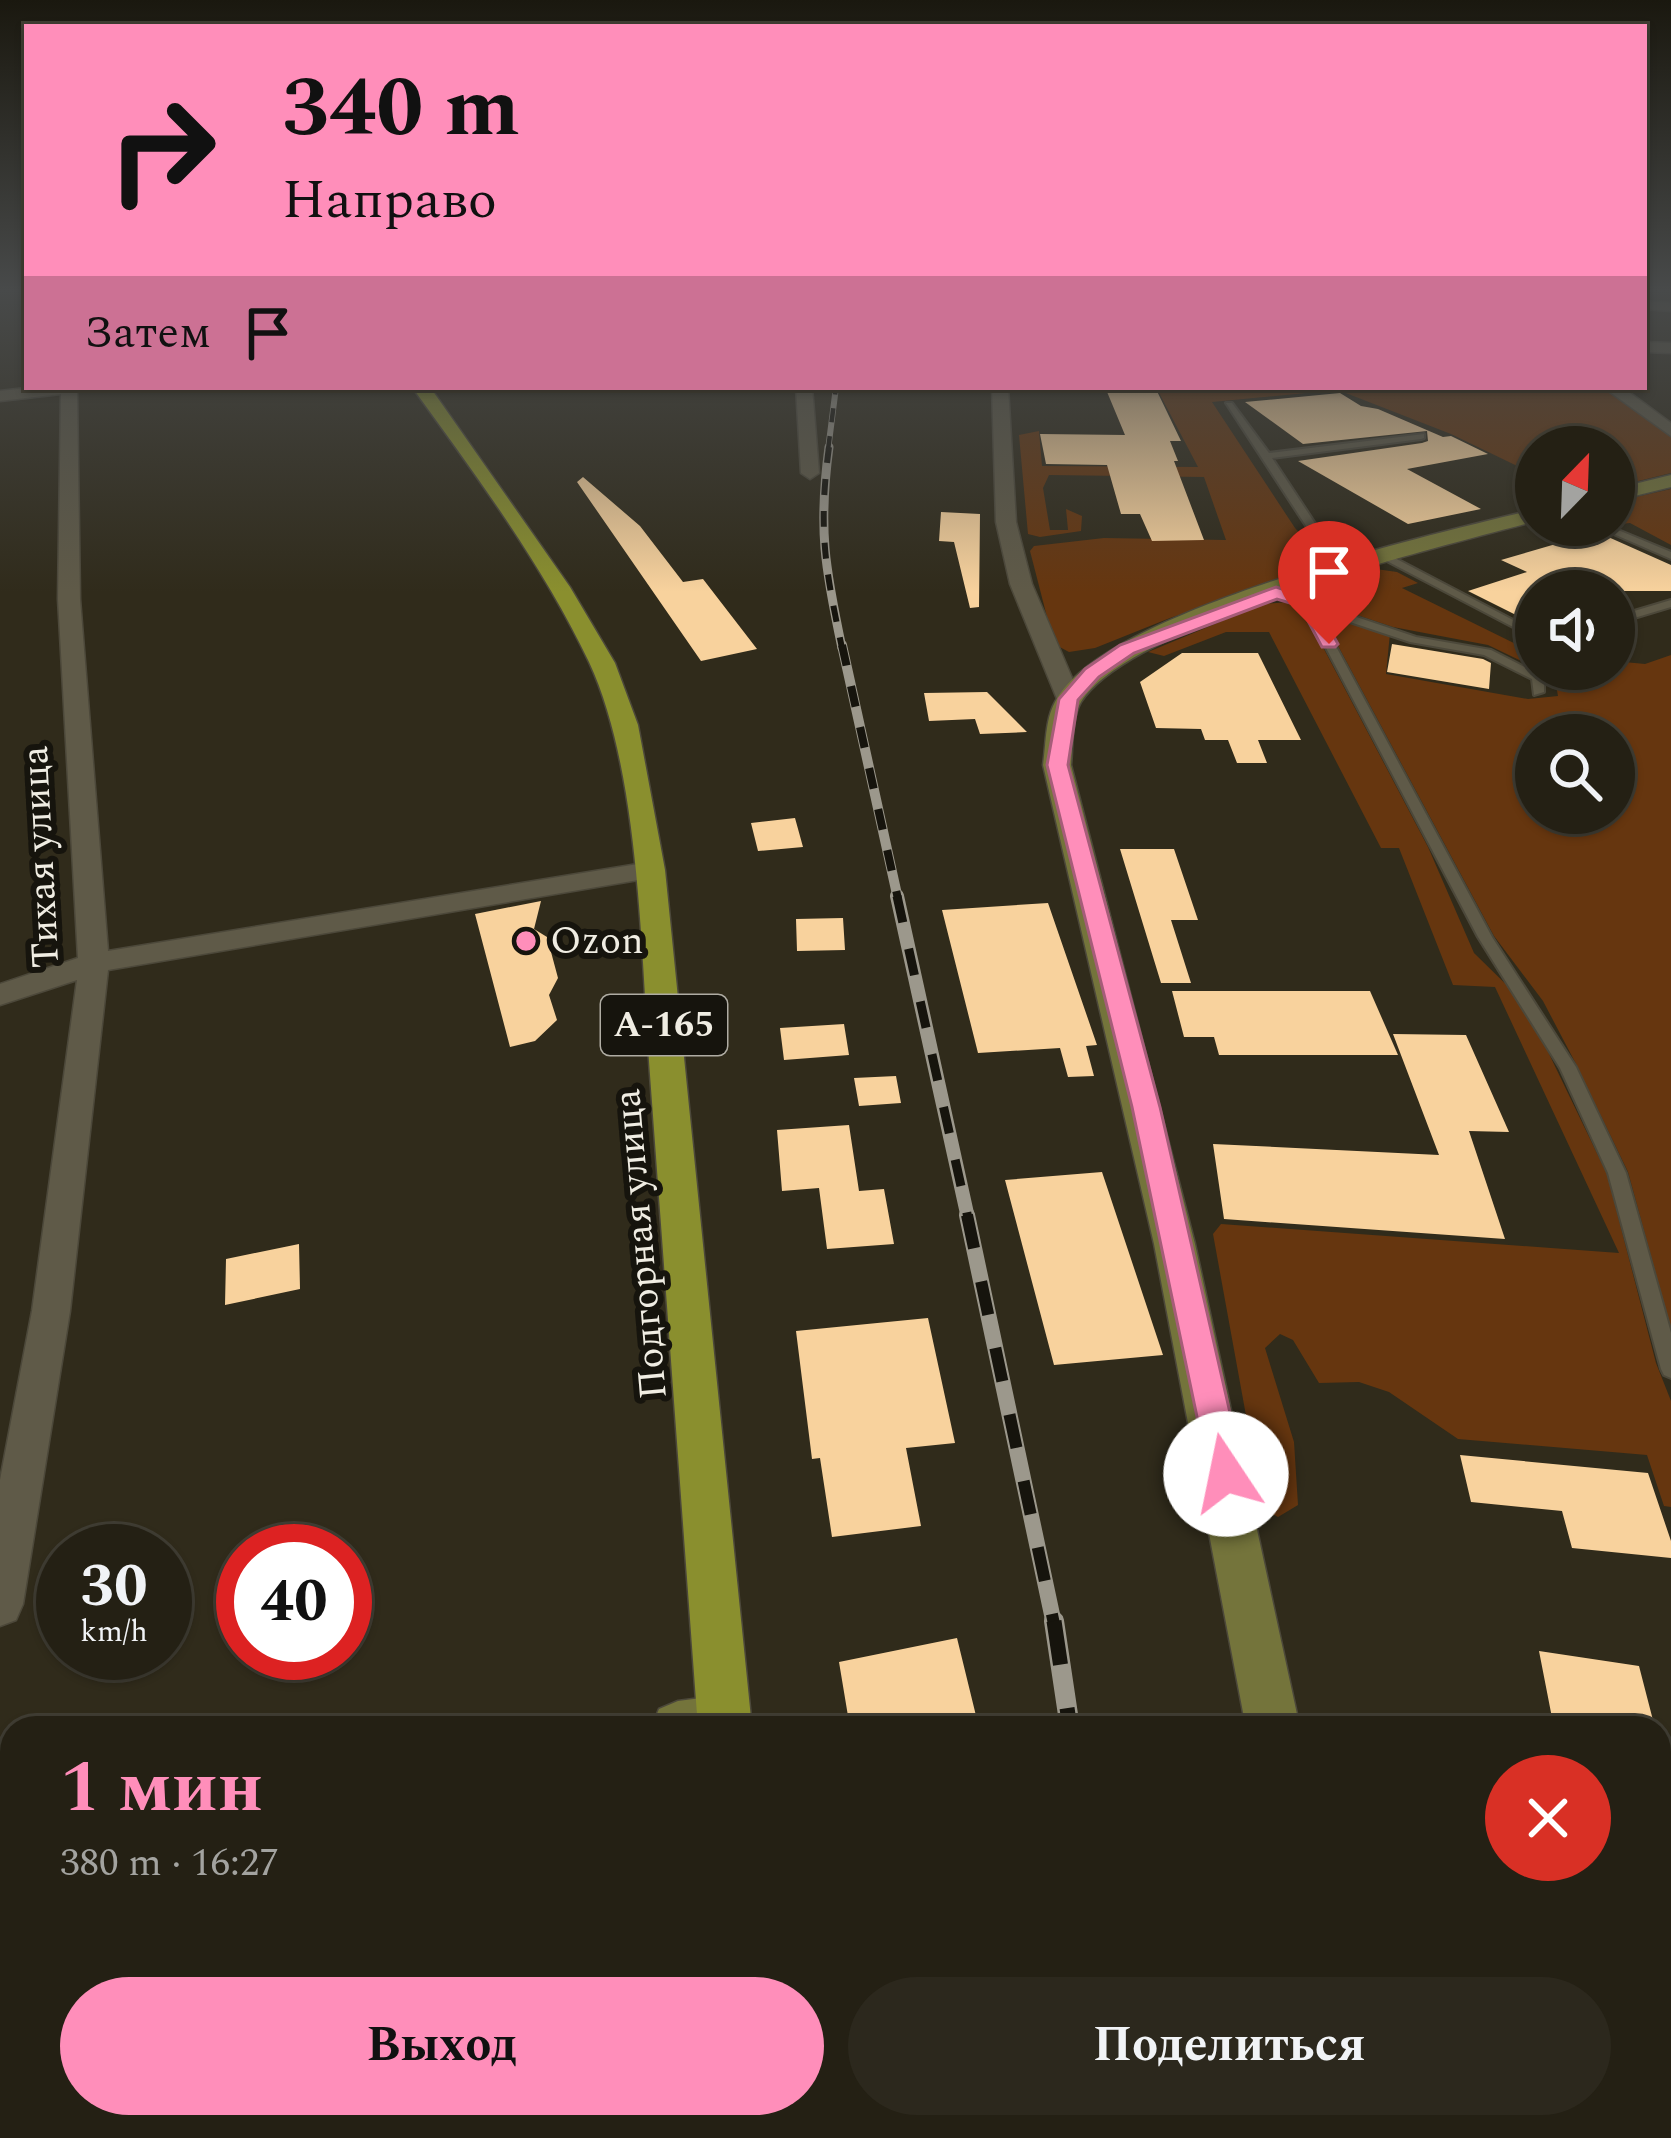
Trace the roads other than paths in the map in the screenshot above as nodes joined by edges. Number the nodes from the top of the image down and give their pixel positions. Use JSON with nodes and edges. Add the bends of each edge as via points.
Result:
{"nodes":[{"id":1,"x":71,"y":393,"type":"edge"},
{"id":2,"x":425,"y":393,"type":"edge"},
{"id":3,"x":804,"y":393,"type":"edge"},
{"id":4,"x":1000,"y":393,"type":"edge"},
{"id":5,"x":1619,"y":393,"type":"edge"},
{"id":6,"x":1229,"y":405,"type":"dead end"},
{"id":7,"x":1671,"y":431,"type":"edge"},
{"id":8,"x":1421,"y":436,"type":"dead end"},
{"id":9,"x":1267,"y":456,"type":"junction"},
{"id":10,"x":810,"y":473,"type":"dead end"},
{"id":11,"x":1671,"y":481,"type":"edge"},
{"id":12,"x":1635,"y":490,"type":"edge"},
{"id":13,"x":1515,"y":521,"type":"edge"},
{"id":14,"x":1635,"y":541,"type":"edge"},
{"id":15,"x":1671,"y":556,"type":"edge"},
{"id":16,"x":1373,"y":562,"type":"junction"},
{"id":17,"x":1292,"y":598,"type":"junction"},
{"id":18,"x":1671,"y":603,"type":"edge"},
{"id":19,"x":1635,"y":614,"type":"edge"},
{"id":20,"x":1515,"y":626,"type":"edge"},
{"id":21,"x":1538,"y":692,"type":"dead end"},
{"id":22,"x":1069,"y":699,"type":"junction"},
{"id":23,"x":650,"y":871,"type":"junction"},
{"id":24,"x":94,"y":963,"type":"junction"},
{"id":25,"x":0,"y":995,"type":"edge"},
{"id":26,"x":1671,"y":1369,"type":"edge"},
{"id":27,"x":0,"y":1604,"type":"edge"},
{"id":28,"x":708,"y":1716,"type":"edge"},
{"id":29,"x":1271,"y":1716,"type":"edge"}],
"edges":[{"from":1,"to":24,"type":"street","name":"Тихая улица","via":[[68,599]]},
{"from":2,"to":23,"type":"main road","name":"Подгорная улица","number":"А-165","via":[[602,663],[625,725]]},
{"from":3,"to":10,"type":"street"},
{"from":4,"to":22,"type":"street","via":[[1006,522],[1021,584]]},
{"from":5,"to":7,"type":"street"},
{"from":6,"to":9,"type":"lane"},
{"from":8,"to":9,"type":"lane"},
{"from":9,"to":16,"type":"lane","via":[[1316,533]]},
{"from":11,"to":12,"type":"street"},
{"from":13,"to":16,"type":"street"},
{"from":14,"to":15,"type":"lane"},
{"from":16,"to":17,"type":"street"},
{"from":16,"to":20,"type":"lane"},
{"from":17,"to":21,"type":"lane","via":[[1414,640],[1487,652],[1538,677]]},
{"from":17,"to":22,"type":"street","via":[[1127,649]]},
{"from":17,"to":26,"type":"lane","via":[[1568,1067],[1617,1174]]},
{"from":18,"to":19,"type":"lane"},
{"from":22,"to":29,"type":"street","via":[[1057,765],[1162,1177]]},
{"from":23,"to":24,"type":"street"},
{"from":23,"to":28,"type":"main road","name":"Подгорная улица","number":"А-165"},
{"from":24,"to":25,"type":"street"},
{"from":24,"to":27,"type":"street","name":"Тихая улица","via":[[51,1311]]}]}
